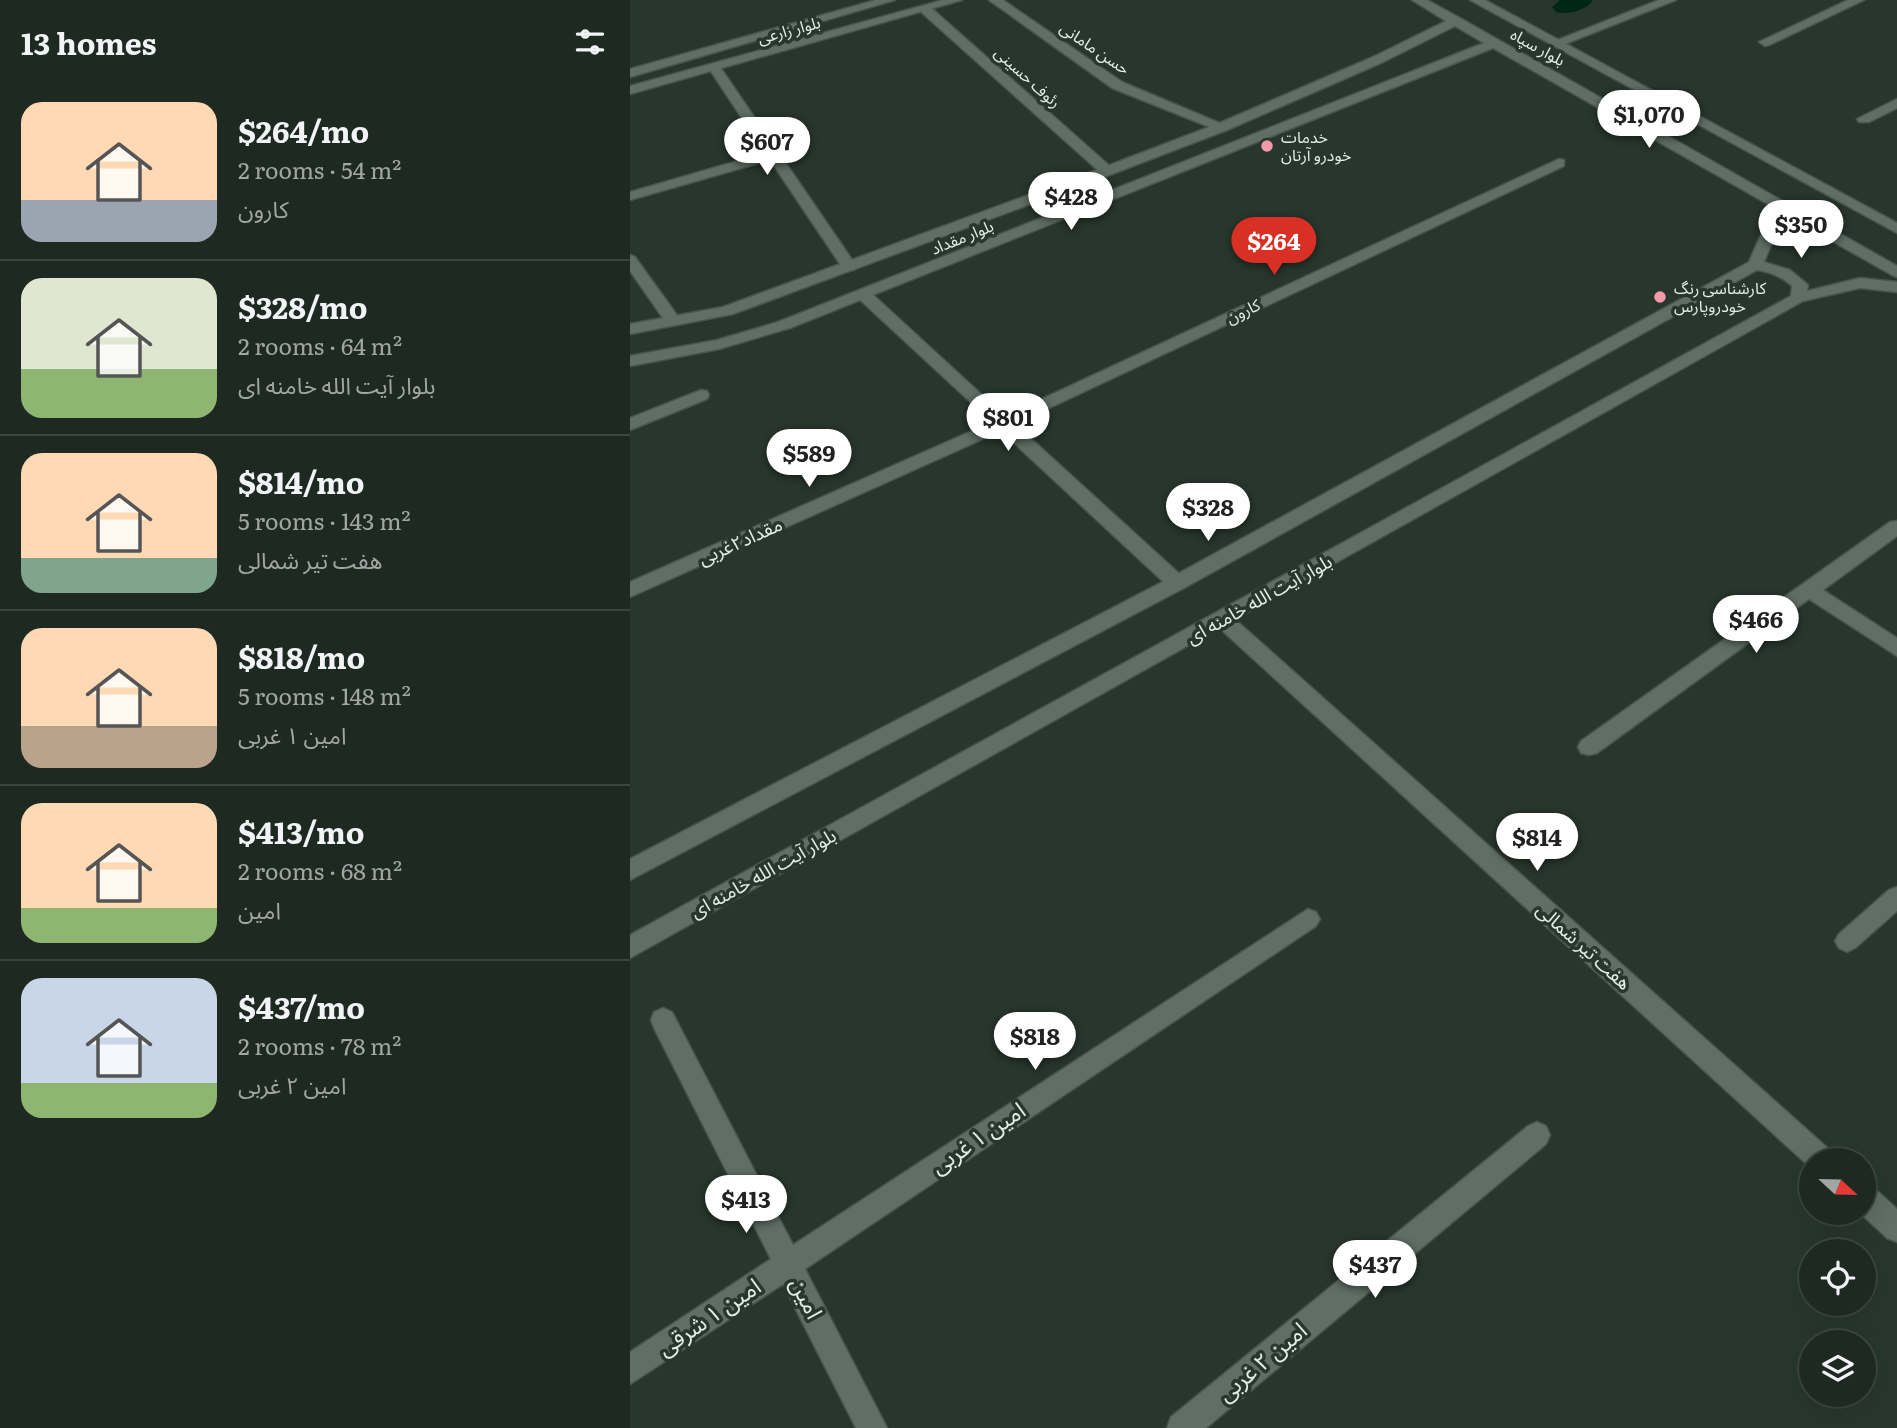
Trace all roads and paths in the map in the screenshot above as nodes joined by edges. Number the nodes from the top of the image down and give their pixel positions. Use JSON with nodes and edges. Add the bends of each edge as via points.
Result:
{"nodes":[{"id":1,"x":889,"y":0,"type":"edge"},
{"id":2,"x":956,"y":0,"type":"edge"},
{"id":3,"x":995,"y":0,"type":"edge"},
{"id":4,"x":1418,"y":0,"type":"edge"},
{"id":5,"x":1476,"y":0,"type":"edge"},
{"id":6,"x":1670,"y":0,"type":"edge"},
{"id":7,"x":1858,"y":0,"type":"edge"},
{"id":8,"x":925,"y":9,"type":"junction"},
{"id":9,"x":1456,"y":22,"type":"junction"},
{"id":10,"x":1765,"y":42,"type":"dead end"},
{"id":11,"x":1494,"y":43,"type":"junction"},
{"id":12,"x":1556,"y":43,"type":"junction"},
{"id":13,"x":1377,"y":60,"type":"junction"},
{"id":14,"x":714,"y":67,"type":"junction"},
{"id":15,"x":630,"y":73,"type":"edge"},
{"id":16,"x":1403,"y":79,"type":"junction"},
{"id":17,"x":630,"y":90,"type":"edge"},
{"id":18,"x":1897,"y":103,"type":"edge"},
{"id":19,"x":1864,"y":119,"type":"dead end"},
{"id":20,"x":1222,"y":127,"type":"junction"},
{"id":21,"x":773,"y":155,"type":"junction"},
{"id":22,"x":1559,"y":163,"type":"dead end"},
{"id":23,"x":1107,"y":171,"type":"junction"},
{"id":24,"x":630,"y":196,"type":"edge"},
{"id":25,"x":1781,"y":205,"type":"junction"},
{"id":26,"x":1897,"y":229,"type":"edge"},
{"id":27,"x":630,"y":260,"type":"edge"},
{"id":28,"x":1755,"y":265,"type":"junction"},
{"id":29,"x":849,"y":267,"type":"junction"},
{"id":30,"x":1897,"y":272,"type":"edge"},
{"id":31,"x":1897,"y":287,"type":"edge"},
{"id":32,"x":864,"y":295,"type":"junction"},
{"id":33,"x":1798,"y":298,"type":"junction"},
{"id":34,"x":673,"y":321,"type":"junction"},
{"id":35,"x":630,"y":329,"type":"edge"},
{"id":36,"x":630,"y":361,"type":"edge"},
{"id":37,"x":701,"y":395,"type":"dead end"},
{"id":38,"x":1004,"y":423,"type":"junction"},
{"id":39,"x":630,"y":424,"type":"edge"},
{"id":40,"x":1897,"y":527,"type":"edge"},
{"id":41,"x":1177,"y":583,"type":"junction"},
{"id":42,"x":630,"y":590,"type":"edge"},
{"id":43,"x":1811,"y":591,"type":"junction"},
{"id":44,"x":1222,"y":619,"type":"junction"},
{"id":45,"x":1897,"y":648,"type":"edge"},
{"id":46,"x":1589,"y":747,"type":"dead end"},
{"id":47,"x":630,"y":870,"type":"edge"},
{"id":48,"x":1897,"y":898,"type":"edge"},
{"id":49,"x":1308,"y":919,"type":"dead end"},
{"id":50,"x":1847,"y":941,"type":"dead end"},
{"id":51,"x":630,"y":947,"type":"edge"},
{"id":52,"x":663,"y":1020,"type":"dead end"},
{"id":53,"x":1537,"y":1135,"type":"dead end"},
{"id":54,"x":1809,"y":1148,"type":"edge"},
{"id":55,"x":1876,"y":1209,"type":"edge"},
{"id":56,"x":1897,"y":1228,"type":"edge"},
{"id":57,"x":788,"y":1264,"type":"junction"},
{"id":58,"x":630,"y":1370,"type":"edge"},
{"id":59,"x":872,"y":1428,"type":"edge"},
{"id":60,"x":1182,"y":1428,"type":"edge"}],
"edges":[{"from":1,"to":15,"type":"street","name":"بلوار زارعی"},
{"from":2,"to":8,"type":"street","name":"بلوار زارعی"},
{"from":3,"to":20,"type":"street","name":"حسن مامانی","via":[[1117,85]]},
{"from":4,"to":9,"type":"street","name":"بلوار سپاه"},
{"from":5,"to":12,"type":"street","name":"بلوار سپاه"},
{"from":6,"to":12,"type":"street"},
{"from":7,"to":10,"type":"street"},
{"from":8,"to":14,"type":"street","name":"بلوار زارعی"},
{"from":8,"to":23,"type":"street","name":"رئوف حسینی"},
{"from":9,"to":11,"type":"street","name":"بلوار سپاه"},
{"from":9,"to":13,"type":"street"},
{"from":11,"to":16,"type":"street","name":"بلوار مقداد"},
{"from":11,"to":25,"type":"street","name":"بلوار سپاه"},
{"from":12,"to":26,"type":"street","name":"بلوار سپاه"},
{"from":13,"to":16,"type":"street","via":[[1405,62],[1412,71]]},
{"from":13,"to":20,"type":"street"},
{"from":14,"to":17,"type":"street","name":"بلوار زارعی"},
{"from":14,"to":21,"type":"street"},
{"from":16,"to":32,"type":"street","name":"بلوار مقداد"},
{"from":18,"to":19,"type":"street"},
{"from":20,"to":23,"type":"street"},
{"from":21,"to":24,"type":"street"},
{"from":21,"to":29,"type":"street"},
{"from":22,"to":38,"type":"street","name":"کارون"},
{"from":23,"to":29,"type":"street"},
{"from":25,"to":28,"type":"street"},
{"from":25,"to":30,"type":"street","name":"بلوار سپاه"},
{"from":27,"to":34,"type":"street"},
{"from":28,"to":33,"type":"street","via":[[1789,275],[1800,285]]},
{"from":28,"to":41,"type":"street"},
{"from":29,"to":34,"type":"street","via":[[727,311]]},
{"from":31,"to":33,"type":"street","name":"بلوار آیت الله خامنه ای","via":[[1860,283]]},
{"from":32,"to":36,"type":"street","name":"بلوار مقداد","via":[[732,341]]},
{"from":32,"to":38,"type":"street"},
{"from":33,"to":44,"type":"street","name":"بلوار آیت الله خامنه ای"},
{"from":34,"to":35,"type":"street"},
{"from":37,"to":39,"type":"street"},
{"from":38,"to":41,"type":"street"},
{"from":38,"to":42,"type":"street","name":"مقداد۲غربی"},
{"from":40,"to":43,"type":"street"},
{"from":41,"to":47,"type":"street"},
{"from":43,"to":45,"type":"street"},
{"from":43,"to":46,"type":"street"},
{"from":44,"to":51,"type":"street","name":"بلوار آیت الله خامنه ای"},
{"from":44,"to":54,"type":"street","name":"هفت تیر شمالی"},
{"from":48,"to":50,"type":"street"},
{"from":49,"to":57,"type":"street","name":"امین ۱ غربی"},
{"from":52,"to":57,"type":"street","name":"امین"},
{"from":53,"to":60,"type":"street","name":"امین ۲ غربی"},
{"from":55,"to":56,"type":"street"},
{"from":57,"to":58,"type":"street","name":"امین ۱ شرقی"},
{"from":57,"to":59,"type":"street","name":"امین"}]}
